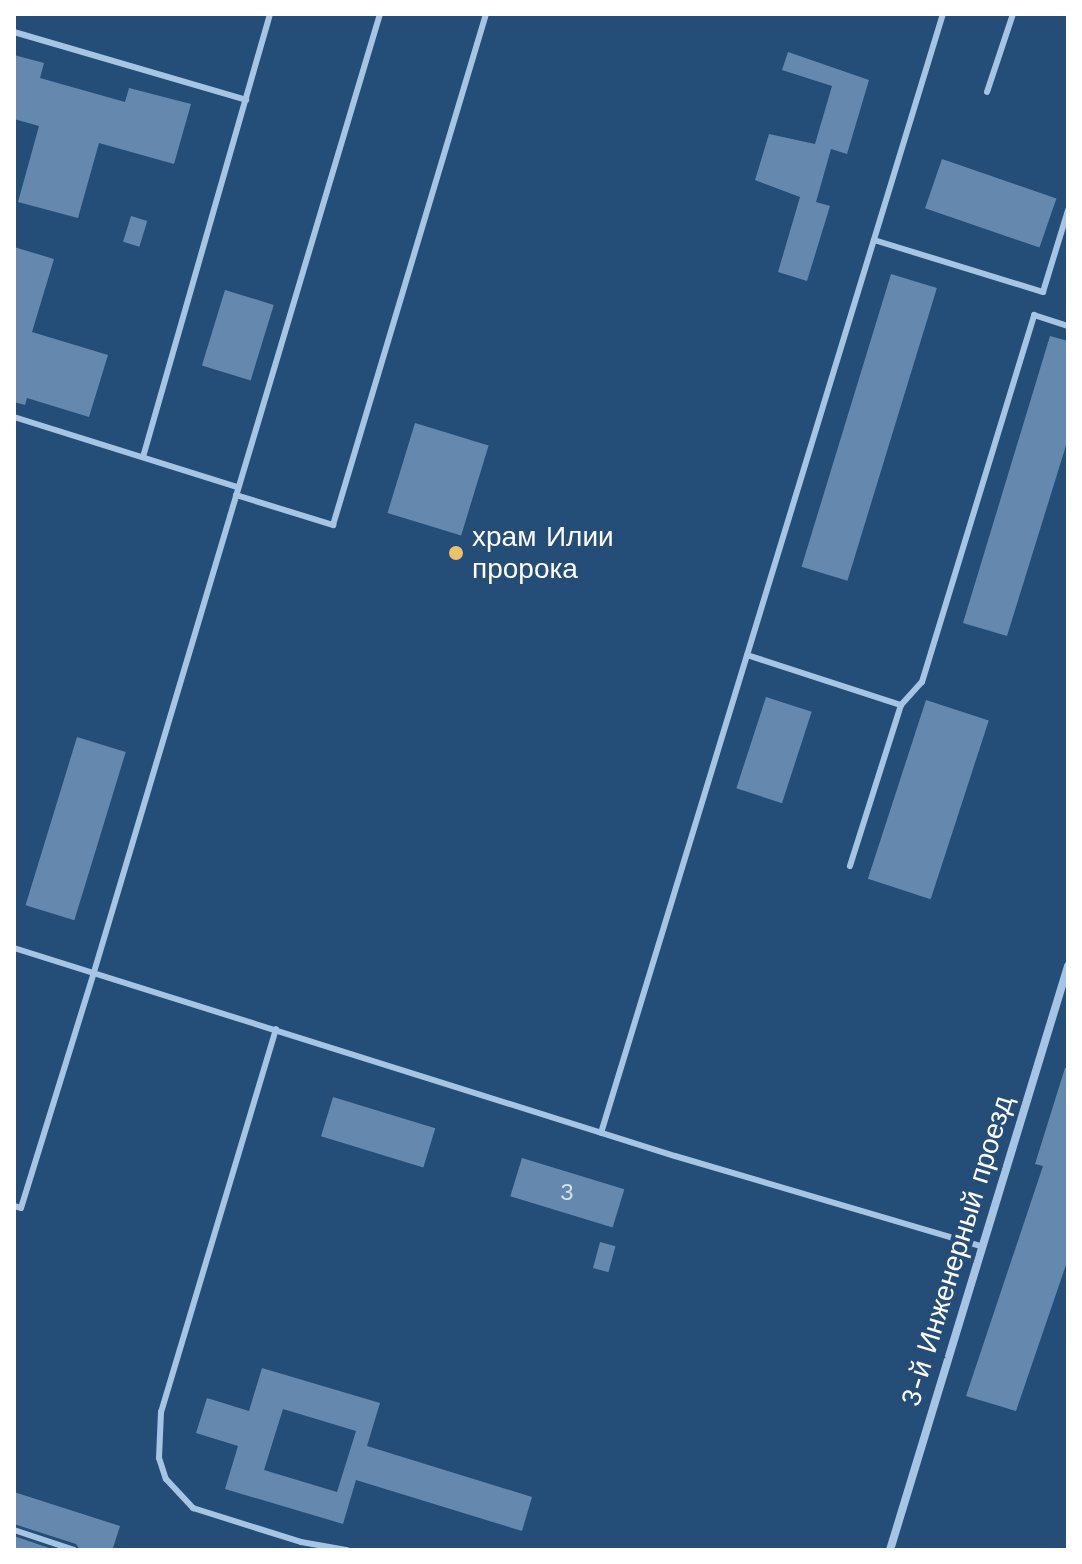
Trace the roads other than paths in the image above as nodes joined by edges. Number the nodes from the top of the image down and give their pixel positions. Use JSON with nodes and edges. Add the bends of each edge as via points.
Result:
{"nodes":[{"id":1,"x":270,"y":14,"type":"edge"},
{"id":2,"x":380,"y":14,"type":"edge"},
{"id":3,"x":486,"y":14,"type":"edge"},
{"id":4,"x":943,"y":14,"type":"edge"},
{"id":5,"x":1013,"y":14,"type":"edge"},
{"id":6,"x":14,"y":32,"type":"edge"},
{"id":7,"x":987,"y":92,"type":"dead end"},
{"id":8,"x":246,"y":100,"type":"junction"},
{"id":9,"x":1068,"y":210,"type":"edge"},
{"id":10,"x":874,"y":240,"type":"junction"},
{"id":11,"x":1068,"y":326,"type":"edge"},
{"id":12,"x":14,"y":417,"type":"edge"},
{"id":13,"x":143,"y":457,"type":"junction"},
{"id":14,"x":238,"y":487,"type":"junction"},
{"id":15,"x":236,"y":495,"type":"junction"},
{"id":16,"x":747,"y":655,"type":"junction"},
{"id":17,"x":901,"y":705,"type":"junction"},
{"id":18,"x":850,"y":866,"type":"dead end"},
{"id":19,"x":14,"y":948,"type":"edge"},
{"id":20,"x":1068,"y":966,"type":"edge"},
{"id":21,"x":94,"y":972,"type":"junction"},
{"id":22,"x":276,"y":1029,"type":"junction"},
{"id":23,"x":601,"y":1133,"type":"junction"},
{"id":24,"x":14,"y":1206,"type":"edge"},
{"id":25,"x":980,"y":1246,"type":"junction"},
{"id":26,"x":14,"y":1530,"type":"edge"},
{"id":27,"x":74,"y":1550,"type":"edge"},
{"id":28,"x":347,"y":1550,"type":"edge"},
{"id":29,"x":890,"y":1550,"type":"edge"}],
"edges":[{"from":1,"to":8,"type":"lane"},
{"from":2,"to":14,"type":"lane"},
{"from":3,"to":15,"type":"lane","via":[[333,525]]},
{"from":4,"to":10,"type":"lane"},
{"from":5,"to":7,"type":"lane"},
{"from":6,"to":8,"type":"lane"},
{"from":8,"to":13,"type":"lane"},
{"from":9,"to":10,"type":"lane","via":[[1043,292]]},
{"from":10,"to":16,"type":"lane"},
{"from":11,"to":17,"type":"lane","via":[[1034,315],[922,682]]},
{"from":12,"to":13,"type":"lane"},
{"from":13,"to":14,"type":"lane"},
{"from":14,"to":15,"type":"lane"},
{"from":15,"to":21,"type":"lane"},
{"from":16,"to":17,"type":"lane"},
{"from":16,"to":23,"type":"lane"},
{"from":17,"to":18,"type":"lane"},
{"from":19,"to":21,"type":"lane"},
{"from":20,"to":25,"type":"street","name":"3-й Инженерный проезд"},
{"from":21,"to":22,"type":"lane"},
{"from":21,"to":24,"type":"lane","via":[[21,1208]]},
{"from":22,"to":23,"type":"lane"},
{"from":22,"to":28,"type":"lane","via":[[161,1412],[159,1458],[166,1479],[193,1508],[301,1542]]},
{"from":23,"to":25,"type":"lane"},
{"from":25,"to":29,"type":"street","name":"3-й Инженерный проезд"},
{"from":26,"to":27,"type":"lane"}]}
